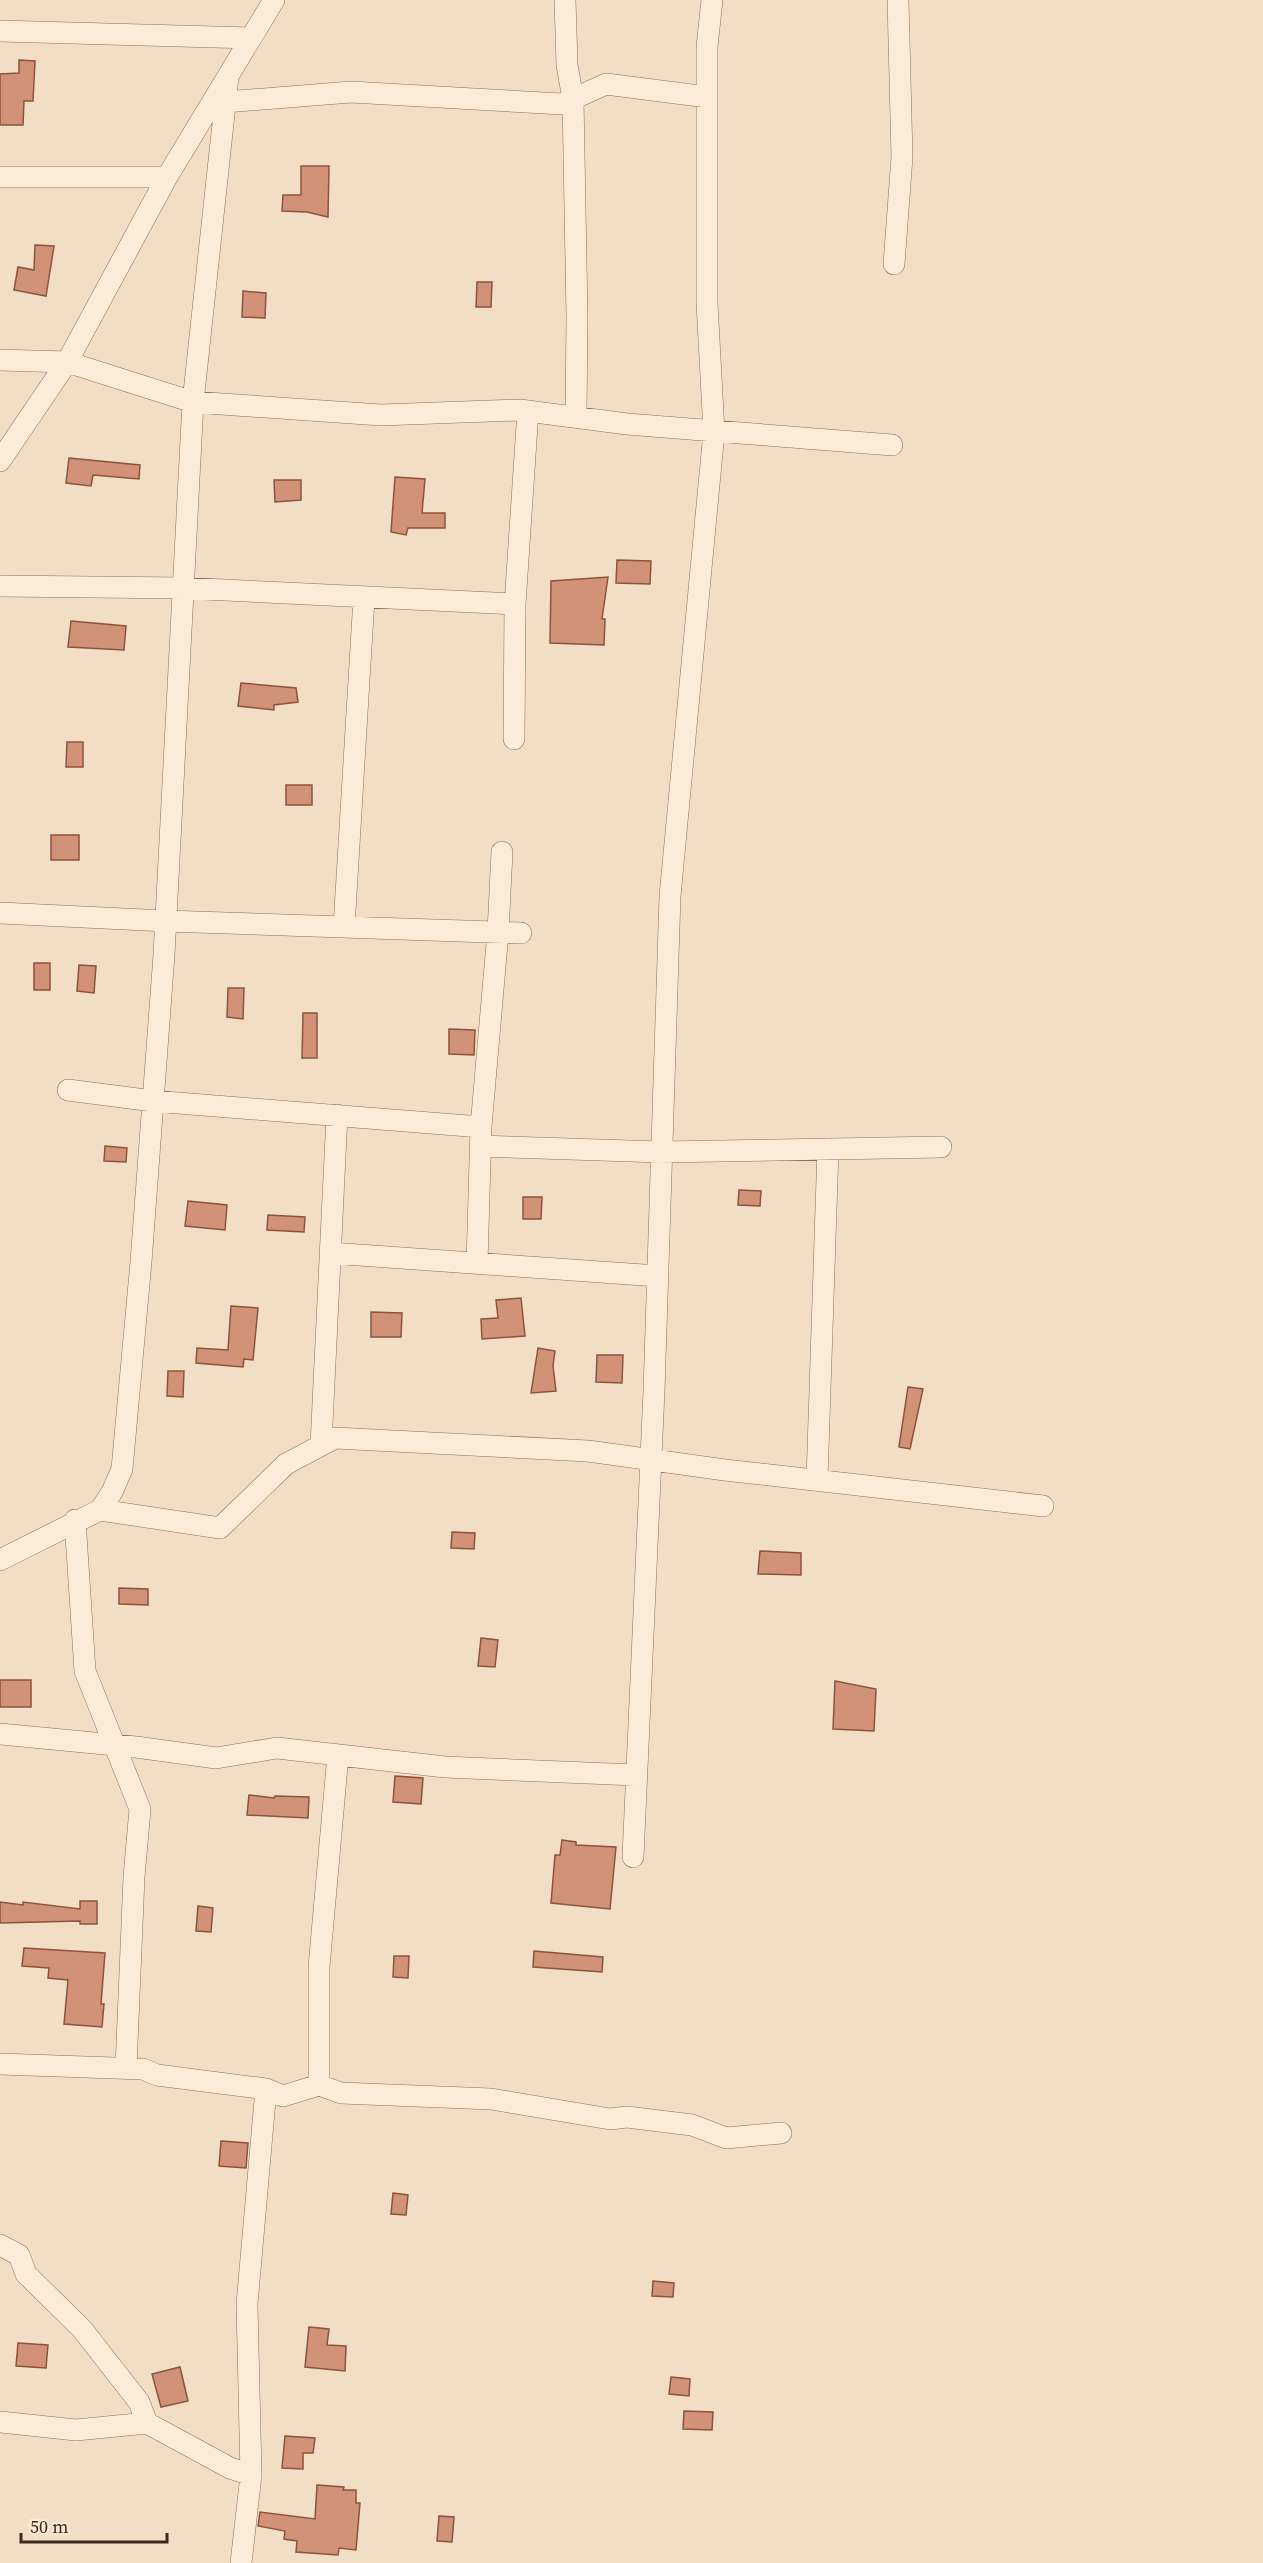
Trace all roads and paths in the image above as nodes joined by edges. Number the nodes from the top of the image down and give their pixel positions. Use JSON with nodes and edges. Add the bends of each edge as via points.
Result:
{"nodes":[{"id":1,"x":274,"y":0,"type":"edge"},
{"id":2,"x":565,"y":0,"type":"edge"},
{"id":3,"x":712,"y":0,"type":"edge"},
{"id":4,"x":898,"y":0,"type":"edge"},
{"id":5,"x":0,"y":31,"type":"edge"},
{"id":6,"x":251,"y":38,"type":"junction"},
{"id":7,"x":228,"y":76,"type":"junction"},
{"id":8,"x":707,"y":97,"type":"junction"},
{"id":9,"x":573,"y":99,"type":"junction"},
{"id":10,"x":225,"y":102,"type":"junction"},
{"id":11,"x":0,"y":177,"type":"edge"},
{"id":12,"x":166,"y":177,"type":"junction"},
{"id":13,"x":894,"y":264,"type":"dead end"},
{"id":14,"x":0,"y":360,"type":"edge"},
{"id":15,"x":67,"y":362,"type":"junction"},
{"id":16,"x":193,"y":402,"type":"junction"},
{"id":17,"x":528,"y":411,"type":"junction"},
{"id":18,"x":576,"y":417,"type":"junction"},
{"id":19,"x":714,"y":432,"type":"junction"},
{"id":20,"x":892,"y":445,"type":"dead end"},
{"id":21,"x":0,"y":461,"type":"edge"},
{"id":22,"x":0,"y":586,"type":"edge"},
{"id":23,"x":183,"y":588,"type":"junction"},
{"id":24,"x":364,"y":598,"type":"junction"},
{"id":25,"x":515,"y":604,"type":"junction"},
{"id":26,"x":514,"y":739,"type":"dead end"},
{"id":27,"x":502,"y":852,"type":"dead end"},
{"id":28,"x":0,"y":913,"type":"edge"},
{"id":29,"x":166,"y":921,"type":"junction"},
{"id":30,"x":344,"y":927,"type":"junction"},
{"id":31,"x":498,"y":932,"type":"junction"},
{"id":32,"x":521,"y":933,"type":"dead end"},
{"id":33,"x":68,"y":1090,"type":"dead end"},
{"id":34,"x":153,"y":1101,"type":"junction"},
{"id":35,"x":337,"y":1115,"type":"junction"},
{"id":36,"x":480,"y":1137,"type":"junction"},
{"id":37,"x":941,"y":1147,"type":"dead end"},
{"id":38,"x":828,"y":1149,"type":"junction"},
{"id":39,"x":661,"y":1152,"type":"junction"},
{"id":40,"x":330,"y":1252,"type":"junction"},
{"id":41,"x":477,"y":1263,"type":"junction"},
{"id":42,"x":657,"y":1275,"type":"junction"},
{"id":43,"x":321,"y":1445,"type":"junction"},
{"id":44,"x":650,"y":1460,"type":"junction"},
{"id":45,"x":817,"y":1480,"type":"junction"},
{"id":46,"x":1044,"y":1506,"type":"dead end"},
{"id":47,"x":100,"y":1510,"type":"junction"},
{"id":48,"x":75,"y":1521,"type":"junction"},
{"id":49,"x":0,"y":1560,"type":"edge"},
{"id":50,"x":0,"y":1734,"type":"edge"},
{"id":51,"x":113,"y":1745,"type":"junction"},
{"id":52,"x":338,"y":1755,"type":"junction"},
{"id":53,"x":636,"y":1775,"type":"junction"},
{"id":54,"x":633,"y":1857,"type":"dead end"},
{"id":55,"x":0,"y":2064,"type":"edge"},
{"id":56,"x":126,"y":2068,"type":"junction"},
{"id":57,"x":319,"y":2085,"type":"junction"},
{"id":58,"x":266,"y":2089,"type":"junction"},
{"id":59,"x":781,"y":2133,"type":"dead end"},
{"id":60,"x":0,"y":2246,"type":"edge"},
{"id":61,"x":0,"y":2422,"type":"edge"},
{"id":62,"x":147,"y":2423,"type":"junction"},
{"id":63,"x":251,"y":2475,"type":"junction"},
{"id":64,"x":241,"y":2563,"type":"edge"}],
"edges":[{"from":1,"to":6,"type":"street"},
{"from":2,"to":9,"type":"street","via":[[567,65]]},
{"from":3,"to":8,"type":"street"},
{"from":4,"to":13,"type":"street","via":[[902,157]]},
{"from":5,"to":6,"type":"street"},
{"from":6,"to":7,"type":"street"},
{"from":7,"to":10,"type":"street"},
{"from":7,"to":12,"type":"street"},
{"from":8,"to":9,"type":"street","via":[[606,84]]},
{"from":8,"to":19,"type":"street","via":[[707,303]]},
{"from":9,"to":10,"type":"street","via":[[562,104],[351,92]]},
{"from":9,"to":18,"type":"street"},
{"from":10,"to":16,"type":"street"},
{"from":11,"to":12,"type":"street"},
{"from":12,"to":15,"type":"street"},
{"from":14,"to":15,"type":"street"},
{"from":15,"to":16,"type":"street"},
{"from":15,"to":21,"type":"street"},
{"from":16,"to":17,"type":"street","via":[[381,415]]},
{"from":16,"to":23,"type":"street"},
{"from":17,"to":18,"type":"street"},
{"from":17,"to":25,"type":"street"},
{"from":18,"to":19,"type":"street"},
{"from":19,"to":20,"type":"street"},
{"from":19,"to":39,"type":"street","via":[[670,896]]},
{"from":22,"to":23,"type":"street"},
{"from":23,"to":24,"type":"street"},
{"from":23,"to":29,"type":"street"},
{"from":24,"to":25,"type":"street"},
{"from":24,"to":30,"type":"street"},
{"from":25,"to":26,"type":"street"},
{"from":27,"to":31,"type":"street"},
{"from":28,"to":29,"type":"street"},
{"from":29,"to":30,"type":"street"},
{"from":29,"to":34,"type":"street"},
{"from":30,"to":31,"type":"street"},
{"from":31,"to":32,"type":"street"},
{"from":31,"to":36,"type":"street"},
{"from":33,"to":34,"type":"street"},
{"from":34,"to":35,"type":"street"},
{"from":34,"to":47,"type":"street","via":[[122,1469]]},
{"from":35,"to":36,"type":"street"},
{"from":35,"to":40,"type":"street"},
{"from":36,"to":39,"type":"street"},
{"from":36,"to":41,"type":"street"},
{"from":37,"to":38,"type":"street"},
{"from":38,"to":39,"type":"street"},
{"from":38,"to":45,"type":"street"},
{"from":39,"to":42,"type":"street"},
{"from":40,"to":41,"type":"street"},
{"from":40,"to":43,"type":"street"},
{"from":41,"to":42,"type":"street"},
{"from":42,"to":44,"type":"street"},
{"from":43,"to":44,"type":"street","via":[[335,1437],[588,1451]]},
{"from":43,"to":47,"type":"street","via":[[286,1464],[220,1528]]},
{"from":44,"to":45,"type":"street"},
{"from":44,"to":53,"type":"street"},
{"from":45,"to":46,"type":"street"},
{"from":47,"to":48,"type":"street"},
{"from":48,"to":49,"type":"street"},
{"from":48,"to":51,"type":"street","via":[[85,1671]]},
{"from":50,"to":51,"type":"street"},
{"from":51,"to":52,"type":"street","via":[[216,1758],[277,1748]]},
{"from":51,"to":56,"type":"street","via":[[140,1809]]},
{"from":52,"to":53,"type":"street","via":[[445,1767]]},
{"from":52,"to":57,"type":"street","via":[[319,1967]]},
{"from":53,"to":54,"type":"street"},
{"from":55,"to":56,"type":"street"},
{"from":56,"to":58,"type":"street"},
{"from":57,"to":58,"type":"street","via":[[283,2097]]},
{"from":57,"to":59,"type":"street","via":[[341,2093],[491,2099],[610,2119],[627,2116],[692,2125],[726,2138]]},
{"from":58,"to":63,"type":"street","via":[[247,2304]]},
{"from":60,"to":62,"type":"street","via":[[19,2255],[26,2274],[82,2330],[139,2402]]},
{"from":61,"to":62,"type":"street","via":[[76,2430]]},
{"from":62,"to":63,"type":"street"},
{"from":63,"to":64,"type":"street"}]}
